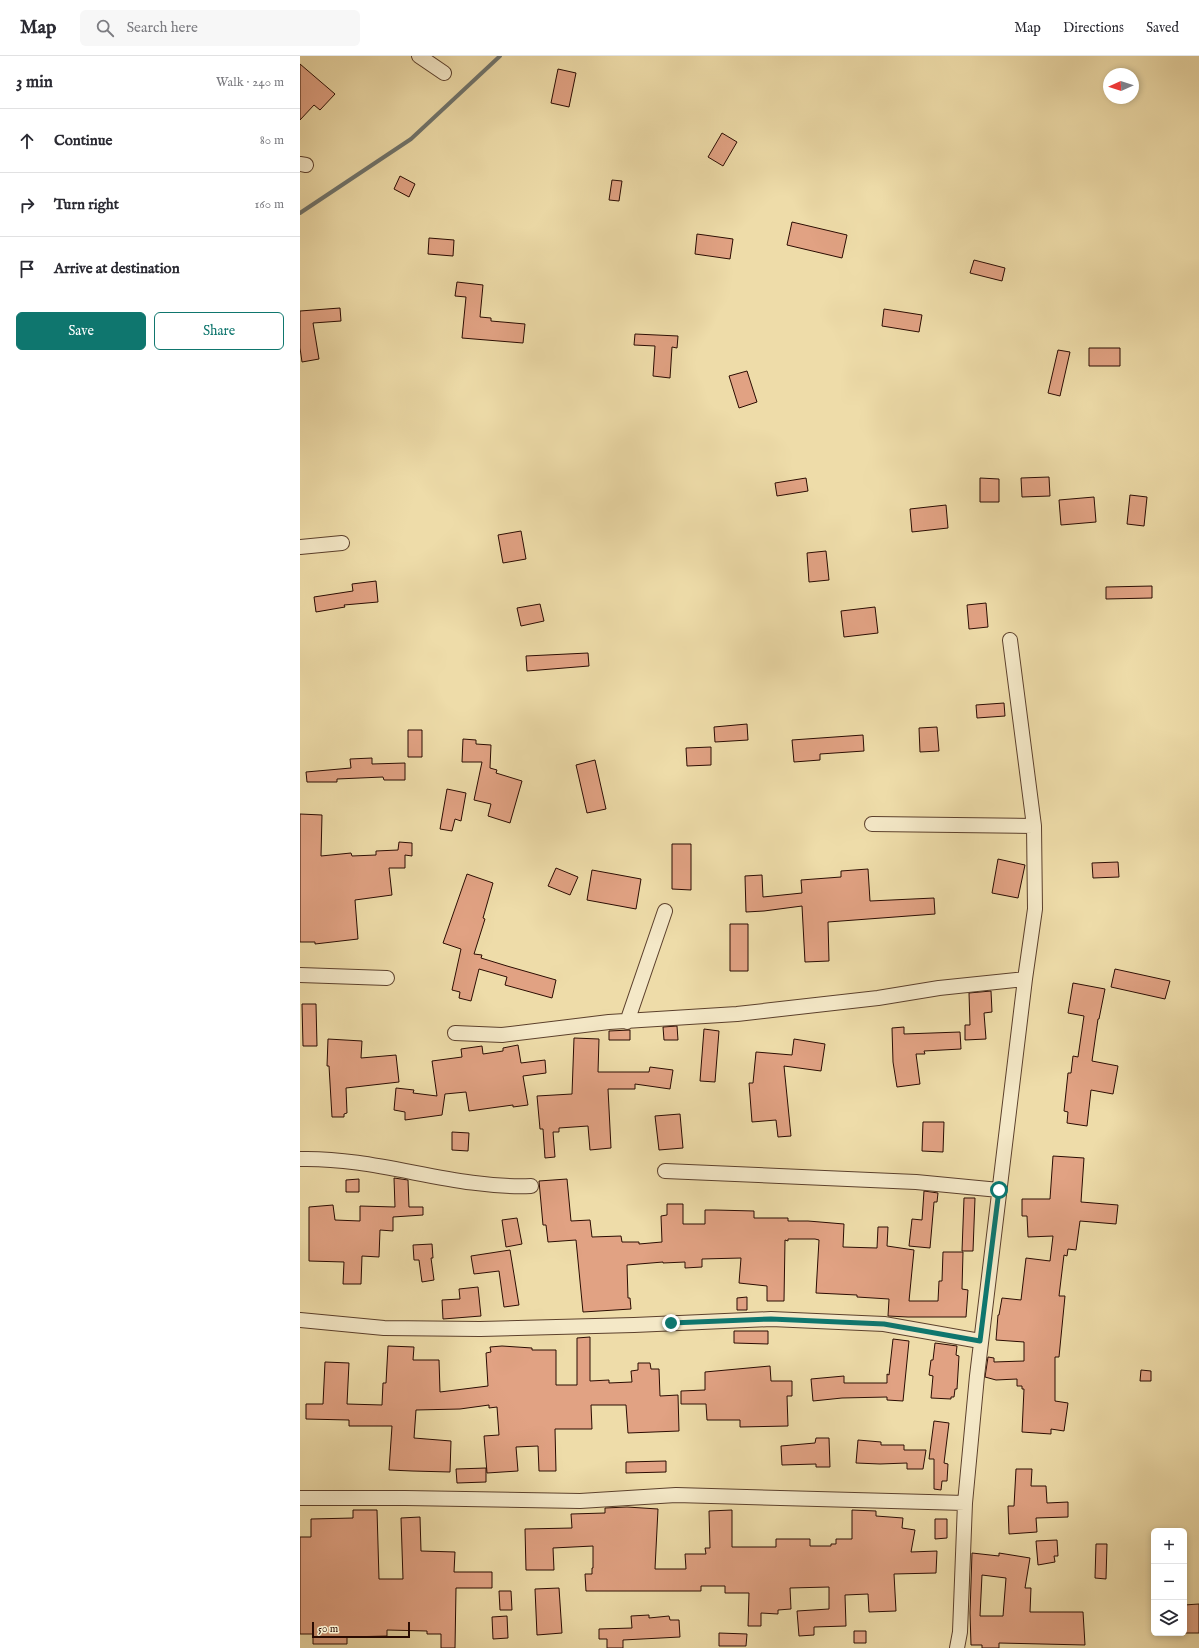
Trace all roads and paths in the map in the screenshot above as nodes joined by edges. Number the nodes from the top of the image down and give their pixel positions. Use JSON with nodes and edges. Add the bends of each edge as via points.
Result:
{"nodes":[{"id":1,"x":419,"y":56,"type":"edge"},
{"id":2,"x":444,"y":73,"type":"dead end"},
{"id":3,"x":342,"y":543,"type":"dead end"},
{"id":4,"x":300,"y":547,"type":"edge"},
{"id":5,"x":1010,"y":640,"type":"dead end"},
{"id":6,"x":872,"y":824,"type":"dead end"},
{"id":7,"x":1034,"y":826,"type":"junction"},
{"id":8,"x":665,"y":911,"type":"dead end"},
{"id":9,"x":300,"y":975,"type":"edge"},
{"id":10,"x":387,"y":978,"type":"dead end"},
{"id":11,"x":1025,"y":979,"type":"junction"},
{"id":12,"x":627,"y":1022,"type":"junction"},
{"id":13,"x":455,"y":1033,"type":"dead end"},
{"id":14,"x":300,"y":1159,"type":"edge"},
{"id":15,"x":665,"y":1171,"type":"dead end"},
{"id":16,"x":531,"y":1186,"type":"dead end"},
{"id":17,"x":999,"y":1190,"type":"junction"},
{"id":18,"x":300,"y":1320,"type":"edge"},
{"id":19,"x":980,"y":1341,"type":"junction"},
{"id":20,"x":300,"y":1498,"type":"edge"},
{"id":21,"x":965,"y":1503,"type":"junction"},
{"id":22,"x":957,"y":1648,"type":"edge"}],
"edges":[{"from":1,"to":2,"type":"street"},
{"from":3,"to":4,"type":"street"},
{"from":5,"to":7,"type":"street"},
{"from":6,"to":7,"type":"street"},
{"from":7,"to":11,"type":"street","via":[[1035,909]]},
{"from":8,"to":12,"type":"street"},
{"from":9,"to":10,"type":"street"},
{"from":11,"to":12,"type":"street","via":[[737,1014]]},
{"from":11,"to":17,"type":"street"},
{"from":12,"to":13,"type":"street","via":[[502,1035]]},
{"from":14,"to":16,"type":"street","via":[[381,1166],[466,1182]]},
{"from":15,"to":17,"type":"street","via":[[916,1182]]},
{"from":17,"to":19,"type":"street"},
{"from":18,"to":19,"type":"street","via":[[384,1328],[480,1329],[771,1319],[884,1324]]},
{"from":19,"to":21,"type":"street"},
{"from":20,"to":21,"type":"street","via":[[580,1501],[676,1495]]},
{"from":21,"to":22,"type":"street","via":[[960,1632]]}]}
